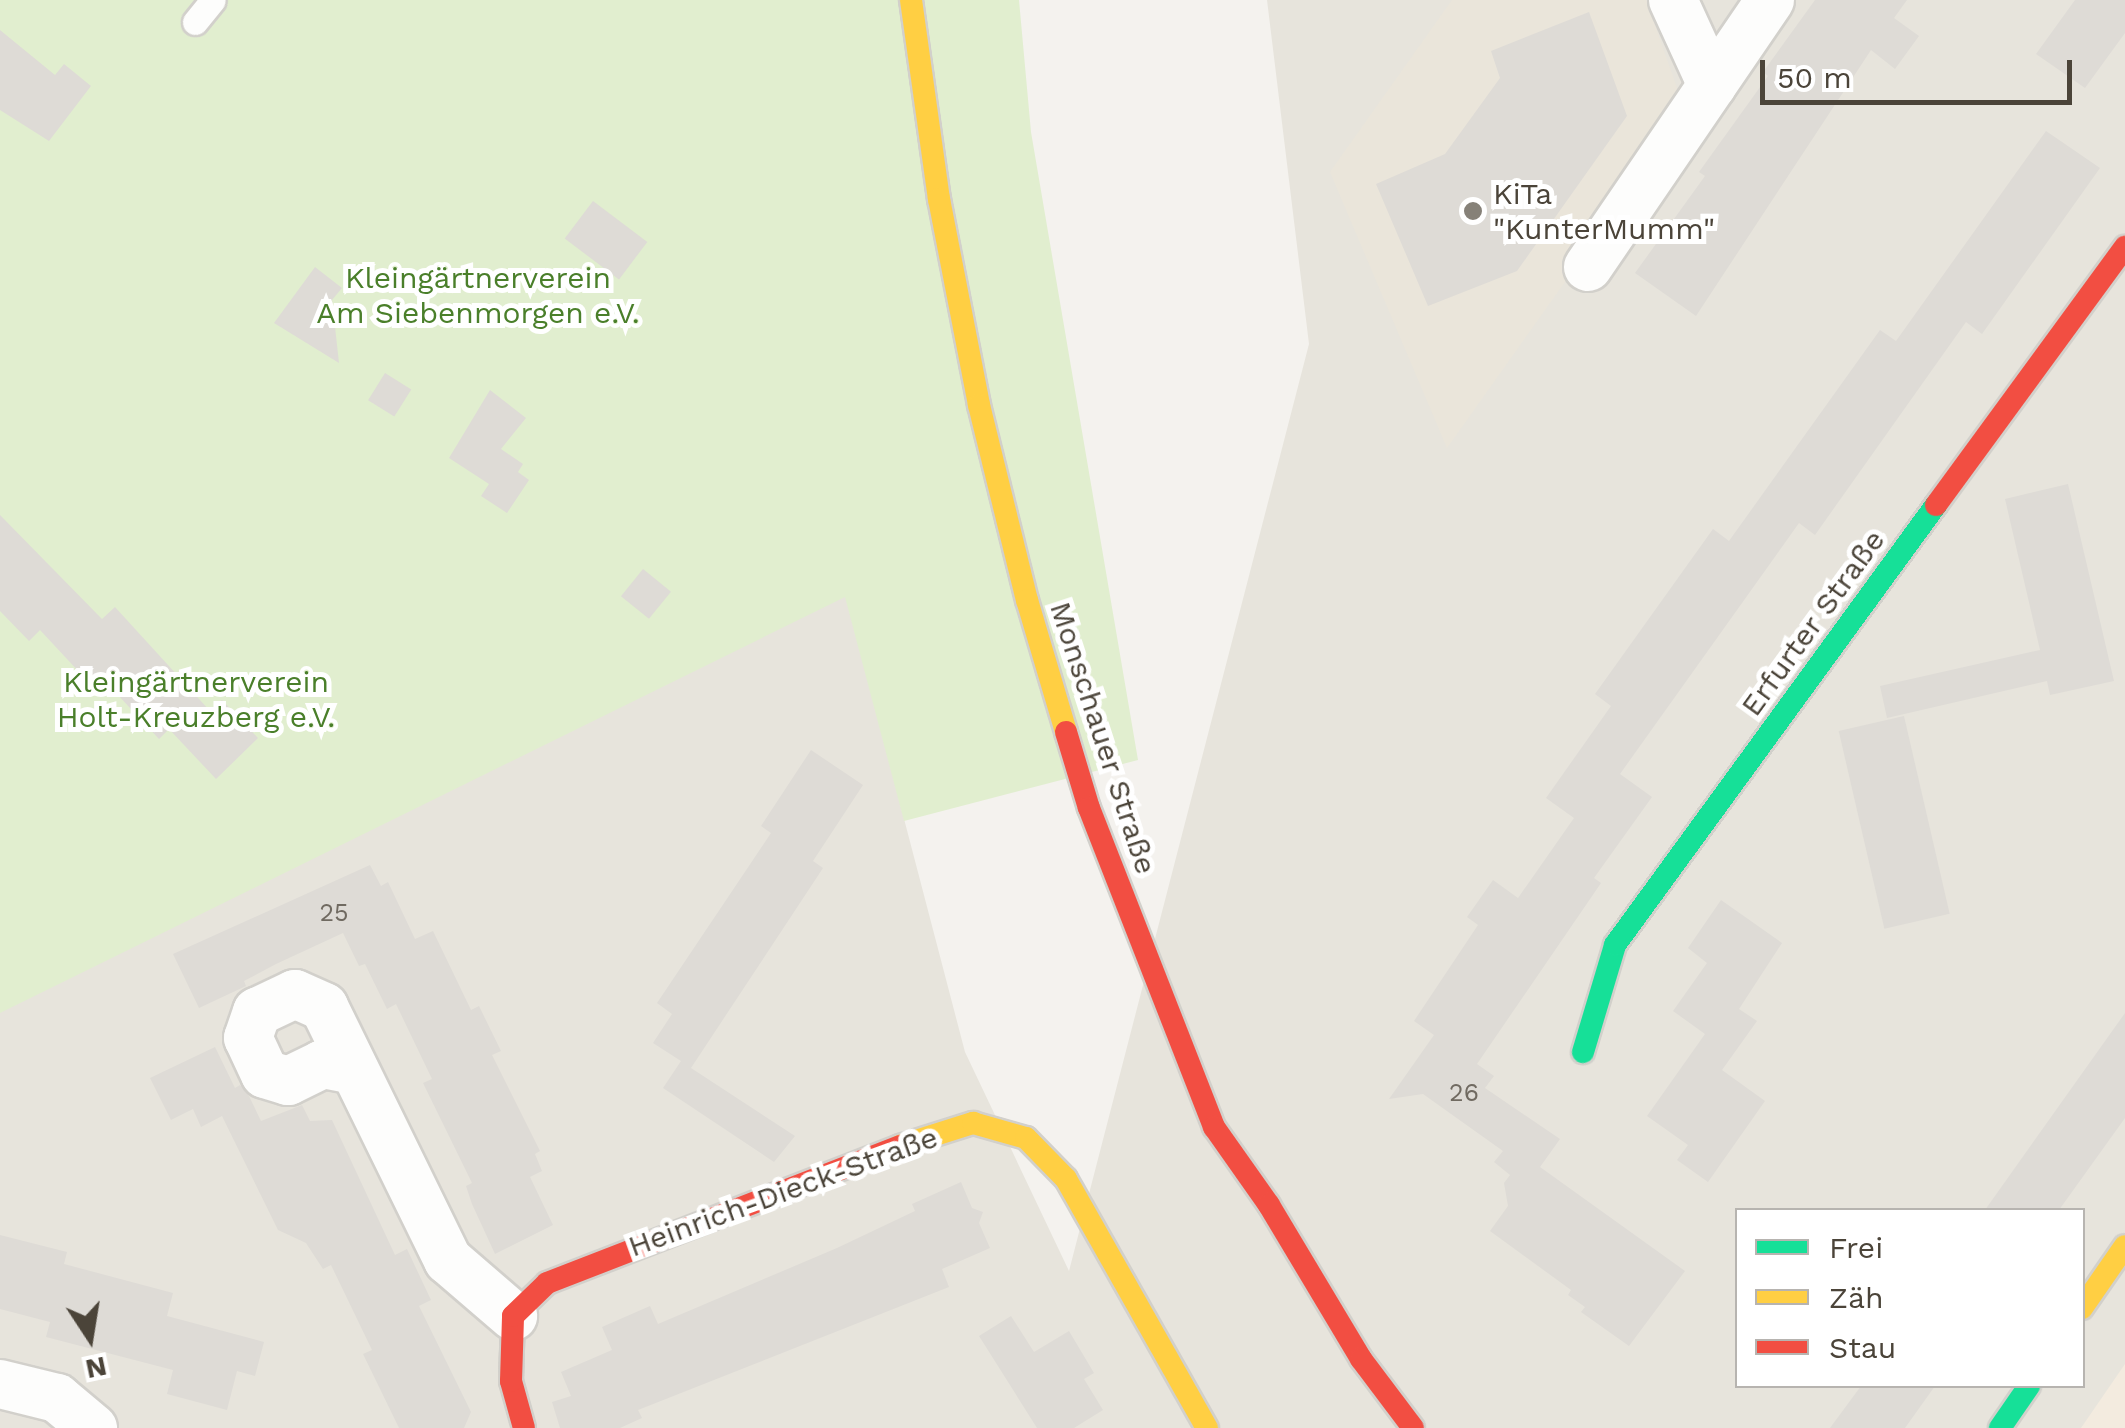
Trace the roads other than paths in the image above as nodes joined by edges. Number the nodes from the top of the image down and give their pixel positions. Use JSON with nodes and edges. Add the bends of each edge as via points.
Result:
{"nodes":[{"id":1,"x":213,"y":0,"type":"edge"},
{"id":2,"x":911,"y":0,"type":"edge"},
{"id":3,"x":1673,"y":0,"type":"edge"},
{"id":4,"x":1770,"y":0,"type":"edge"},
{"id":5,"x":195,"y":22,"type":"dead end"},
{"id":6,"x":1712,"y":84,"type":"junction"},
{"id":7,"x":2125,"y":247,"type":"edge"},
{"id":8,"x":1588,"y":267,"type":"dead end"},
{"id":9,"x":1584,"y":1052,"type":"dead end"},
{"id":10,"x":354,"y":1070,"type":"dead end"},
{"id":11,"x":2125,"y":1246,"type":"edge"},
{"id":12,"x":2085,"y":1304,"type":"edge"},
{"id":13,"x":512,"y":1316,"type":"junction"},
{"id":14,"x":0,"y":1384,"type":"edge"},
{"id":15,"x":2028,"y":1388,"type":"edge"},
{"id":16,"x":94,"y":1428,"type":"edge"},
{"id":17,"x":524,"y":1428,"type":"edge"},
{"id":18,"x":1207,"y":1428,"type":"edge"},
{"id":19,"x":1412,"y":1428,"type":"edge"},
{"id":20,"x":2000,"y":1428,"type":"edge"}],
"edges":[{"from":1,"to":5,"type":"lane"},
{"from":2,"to":19,"type":"street","name":"Monschauer Straße","via":[[939,199],[979,405],[1027,600],[1089,808],[1214,1127]]},
{"from":3,"to":6,"type":"street"},
{"from":4,"to":6,"type":"street"},
{"from":6,"to":8,"type":"street"},
{"from":7,"to":9,"type":"street","name":"Erfurter Straße","via":[[1615,945]]},
{"from":10,"to":13,"type":"street","via":[[448,1260]]},
{"from":11,"to":12,"type":"street"},
{"from":13,"to":17,"type":"street","via":[[511,1381]]},
{"from":13,"to":18,"type":"street","name":"Heinrich-Dieck-Straße","via":[[547,1283],[602,1258],[973,1123],[1026,1138],[1066,1179]]},
{"from":14,"to":16,"type":"street","via":[[57,1398]]},
{"from":15,"to":20,"type":"street"}]}
